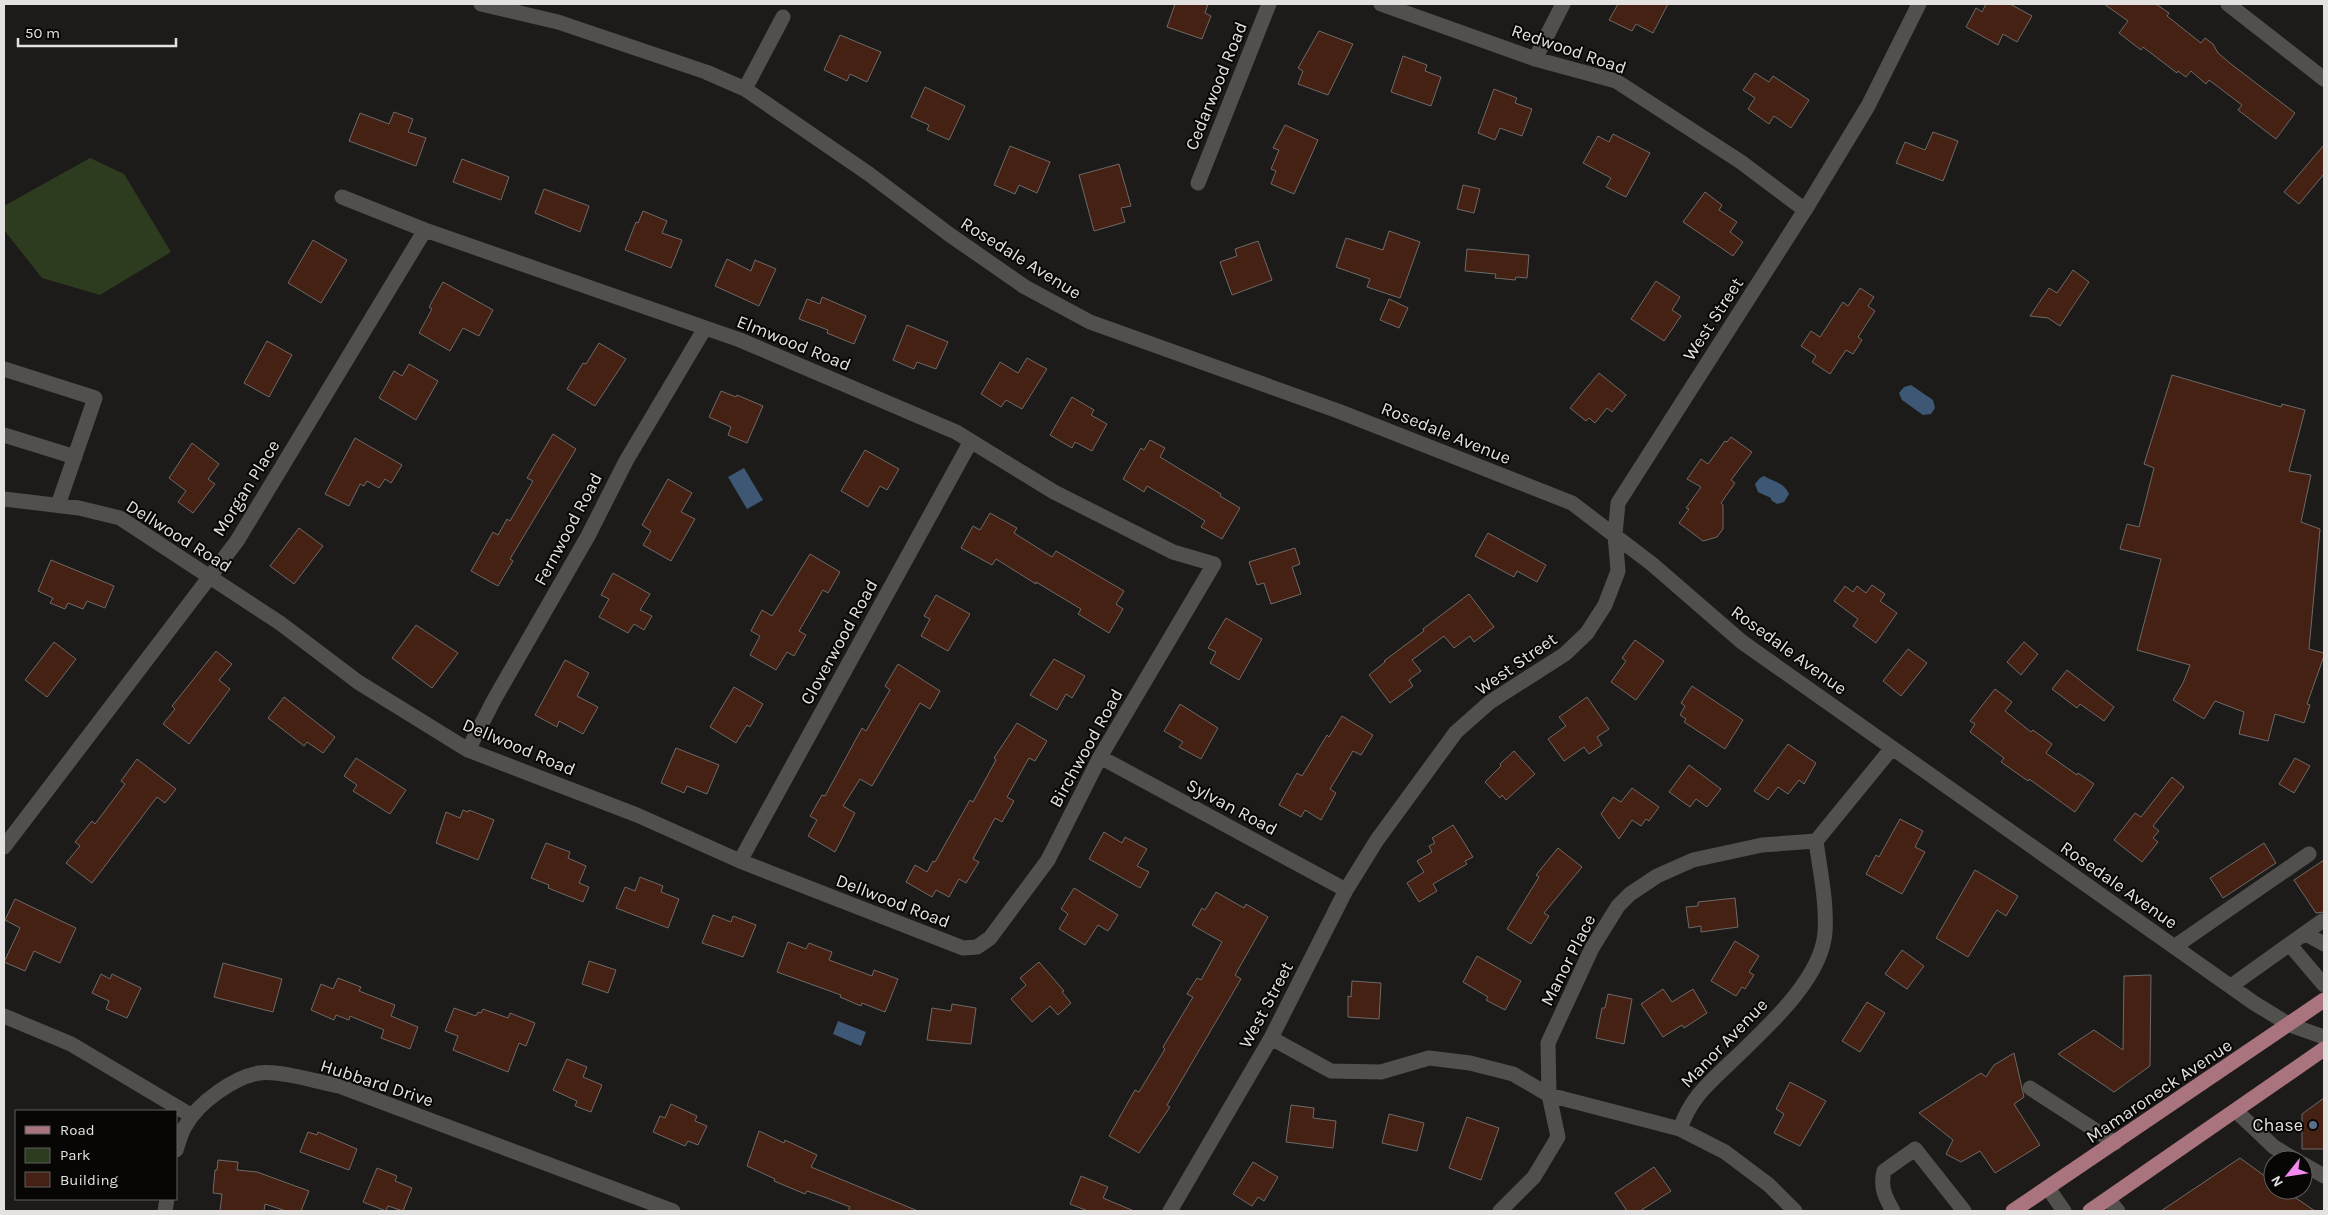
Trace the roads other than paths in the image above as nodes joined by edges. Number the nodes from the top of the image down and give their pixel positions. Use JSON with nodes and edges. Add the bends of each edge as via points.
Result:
{"nodes":[{"id":1,"x":485,"y":4,"type":"edge"},
{"id":2,"x":1269,"y":4,"type":"edge"},
{"id":3,"x":1381,"y":4,"type":"edge"},
{"id":4,"x":1563,"y":4,"type":"edge"},
{"id":5,"x":1919,"y":4,"type":"edge"},
{"id":6,"x":2228,"y":4,"type":"edge"},
{"id":7,"x":782,"y":17,"type":"dead end"},
{"id":8,"x":1535,"y":59,"type":"junction"},
{"id":9,"x":2324,"y":80,"type":"edge"},
{"id":10,"x":745,"y":89,"type":"junction"},
{"id":11,"x":1198,"y":182,"type":"dead end"},
{"id":12,"x":342,"y":197,"type":"dead end"},
{"id":13,"x":1805,"y":210,"type":"junction"},
{"id":14,"x":426,"y":230,"type":"junction"},
{"id":15,"x":705,"y":328,"type":"junction"},
{"id":16,"x":4,"y":369,"type":"edge"},
{"id":17,"x":4,"y":435,"type":"edge"},
{"id":18,"x":971,"y":441,"type":"junction"},
{"id":19,"x":75,"y":457,"type":"junction"},
{"id":20,"x":6,"y":502,"type":"edge"},
{"id":21,"x":58,"y":505,"type":"junction"},
{"id":22,"x":1615,"y":535,"type":"junction"},
{"id":23,"x":1214,"y":564,"type":"joint"},
{"id":24,"x":211,"y":576,"type":"junction"},
{"id":25,"x":1892,"y":748,"type":"junction"},
{"id":26,"x":468,"y":750,"type":"junction"},
{"id":27,"x":1100,"y":757,"type":"junction"},
{"id":28,"x":1816,"y":841,"type":"junction"},
{"id":29,"x":4,"y":847,"type":"edge"},
{"id":30,"x":2309,"y":854,"type":"dead end"},
{"id":31,"x":740,"y":861,"type":"junction"},
{"id":32,"x":1346,"y":890,"type":"junction"},
{"id":33,"x":2322,"y":921,"type":"dead end"},
{"id":34,"x":2306,"y":934,"type":"junction"},
{"id":35,"x":982,"y":944,"type":"joint"},
{"id":36,"x":2324,"y":944,"type":"edge"},
{"id":37,"x":2290,"y":945,"type":"junction"},
{"id":38,"x":2174,"y":947,"type":"junction"},
{"id":39,"x":2324,"y":985,"type":"edge"},
{"id":40,"x":2230,"y":986,"type":"junction"},
{"id":41,"x":2324,"y":1000,"type":"edge"},
{"id":42,"x":4,"y":1016,"type":"edge"},
{"id":43,"x":2290,"y":1025,"type":"junction"},
{"id":44,"x":2324,"y":1037,"type":"edge"},
{"id":45,"x":1271,"y":1038,"type":"junction"},
{"id":46,"x":2324,"y":1049,"type":"edge"},
{"id":47,"x":2030,"y":1088,"type":"dead end"},
{"id":48,"x":1549,"y":1095,"type":"junction"},
{"id":49,"x":2236,"y":1111,"type":"junction"},
{"id":50,"x":192,"y":1116,"type":"junction"},
{"id":51,"x":1680,"y":1129,"type":"junction"},
{"id":52,"x":2115,"y":1143,"type":"junction"},
{"id":53,"x":178,"y":1145,"type":"edge"},
{"id":54,"x":2279,"y":1150,"type":"edge"},
{"id":55,"x":2313,"y":1170,"type":"edge"},
{"id":56,"x":2324,"y":1176,"type":"edge"},
{"id":57,"x":2048,"y":1188,"type":"junction"},
{"id":58,"x":2108,"y":1199,"type":"junction"},
{"id":59,"x":673,"y":1211,"type":"edge"},
{"id":60,"x":1170,"y":1211,"type":"edge"},
{"id":61,"x":1500,"y":1211,"type":"edge"},
{"id":62,"x":1795,"y":1211,"type":"edge"},
{"id":63,"x":1893,"y":1211,"type":"edge"},
{"id":64,"x":1964,"y":1211,"type":"edge"},
{"id":65,"x":2013,"y":1211,"type":"edge"},
{"id":66,"x":2064,"y":1211,"type":"edge"},
{"id":67,"x":2090,"y":1211,"type":"edge"},
{"id":68,"x":2118,"y":1211,"type":"edge"}],
"edges":[{"from":1,"to":10,"type":"street","name":"Rosedale Avenue","via":[[558,22],[706,72]]},
{"from":2,"to":11,"type":"street","name":"Cedarwood Road"},
{"from":3,"to":8,"type":"street","name":"Redwood Road"},
{"from":4,"to":8,"type":"street"},
{"from":5,"to":13,"type":"street","name":"West Street","via":[[1868,106]]},
{"from":6,"to":9,"type":"street"},
{"from":7,"to":10,"type":"street"},
{"from":8,"to":13,"type":"street","name":"Redwood Road","via":[[1616,81],[1741,162]]},
{"from":10,"to":22,"type":"street","name":"Rosedale Avenue","via":[[1025,287],[1090,322],[1338,411],[1572,503]]},
{"from":12,"to":14,"type":"street","name":"Elmwood Road"},
{"from":13,"to":22,"type":"street","name":"West Street","via":[[1618,503]]},
{"from":14,"to":15,"type":"street","name":"Elmwood Road"},
{"from":14,"to":24,"type":"street","name":"Morgan Place","via":[[237,541]]},
{"from":15,"to":18,"type":"street","name":"Elmwood Road","via":[[929,420]]},
{"from":15,"to":26,"type":"street","name":"Fernwood Road","via":[[626,460],[588,536]]},
{"from":16,"to":19,"type":"street","via":[[95,398]]},
{"from":17,"to":19,"type":"street"},
{"from":18,"to":23,"type":"street","name":"Elmwood Road","via":[[1054,492],[1174,552]]},
{"from":18,"to":31,"type":"street","name":"Cloverwood Road"},
{"from":19,"to":21,"type":"street"},
{"from":20,"to":21,"type":"street","name":"Dellwood Road"},
{"from":21,"to":24,"type":"street","name":"Dellwood Road","via":[[120,518]]},
{"from":22,"to":25,"type":"street","name":"Rosedale Avenue","via":[[1742,642]]},
{"from":22,"to":32,"type":"street","name":"West Street","via":[[1618,571],[1605,605],[1586,633],[1566,654],[1490,702],[1456,732],[1377,840]]},
{"from":23,"to":27,"type":"street","name":"Birchwood Road"},
{"from":24,"to":26,"type":"street","name":"Dellwood Road","via":[[358,682]]},
{"from":24,"to":29,"type":"street","name":"Morgan Place"},
{"from":25,"to":28,"type":"street"},
{"from":25,"to":38,"type":"street","name":"Rosedale Avenue"},
{"from":26,"to":31,"type":"street","name":"Dellwood Road","via":[[637,814]]},
{"from":27,"to":32,"type":"street","name":"Sylvan Road"},
{"from":27,"to":35,"type":"street","name":"Birchwood Road","via":[[1048,860],[990,938]]},
{"from":28,"to":48,"type":"street","name":"Manor Place","via":[[1762,845],[1693,860],[1658,876],[1630,894],[1618,906],[1592,948],[1548,1043]]},
{"from":28,"to":51,"type":"street","name":"Manor Avenue","via":[[1825,934],[1817,965],[1775,1019],[1699,1092],[1687,1109]]},
{"from":30,"to":38,"type":"street"},
{"from":31,"to":35,"type":"street","name":"Dellwood Road","via":[[964,948]]},
{"from":32,"to":45,"type":"street","name":"West Street"},
{"from":33,"to":34,"type":"street"},
{"from":34,"to":36,"type":"street"},
{"from":34,"to":37,"type":"street"},
{"from":37,"to":39,"type":"street"},
{"from":37,"to":40,"type":"street"},
{"from":38,"to":40,"type":"street","name":"Rosedale Avenue"},
{"from":40,"to":43,"type":"street","name":"Rosedale Avenue"},
{"from":41,"to":43,"type":"main road","name":"Mamaroneck Avenue"},
{"from":42,"to":50,"type":"street","via":[[71,1044]]},
{"from":43,"to":44,"type":"street","name":"Rosedale Avenue"},
{"from":43,"to":52,"type":"main road","name":"Mamaroneck Avenue"},
{"from":45,"to":48,"type":"street","via":[[1331,1072],[1381,1072],[1429,1058],[1470,1063],[1513,1074]]},
{"from":45,"to":60,"type":"street","name":"West Street"},
{"from":46,"to":49,"type":"main road"},
{"from":47,"to":52,"type":"street"},
{"from":48,"to":51,"type":"street"},
{"from":48,"to":61,"type":"street","via":[[1558,1137],[1534,1177]]},
{"from":49,"to":54,"type":"street"},
{"from":49,"to":58,"type":"main road"},
{"from":50,"to":53,"type":"street","name":"Hubbard Drive"},
{"from":50,"to":59,"type":"street","name":"Hubbard Drive","via":[[229,1085],[259,1073],[300,1078],[339,1086]]},
{"from":51,"to":62,"type":"street","via":[[1726,1152],[1769,1185]]},
{"from":52,"to":57,"type":"main road","name":"Mamaroneck Avenue"},
{"from":55,"to":56,"type":"street"},
{"from":57,"to":65,"type":"main road","name":"Mamaroneck Avenue"},
{"from":57,"to":66,"type":"street"},
{"from":58,"to":67,"type":"main road"},
{"from":58,"to":68,"type":"street"},
{"from":63,"to":64,"type":"street","via":[[1883,1191],[1884,1170],[1915,1149]]}]}
